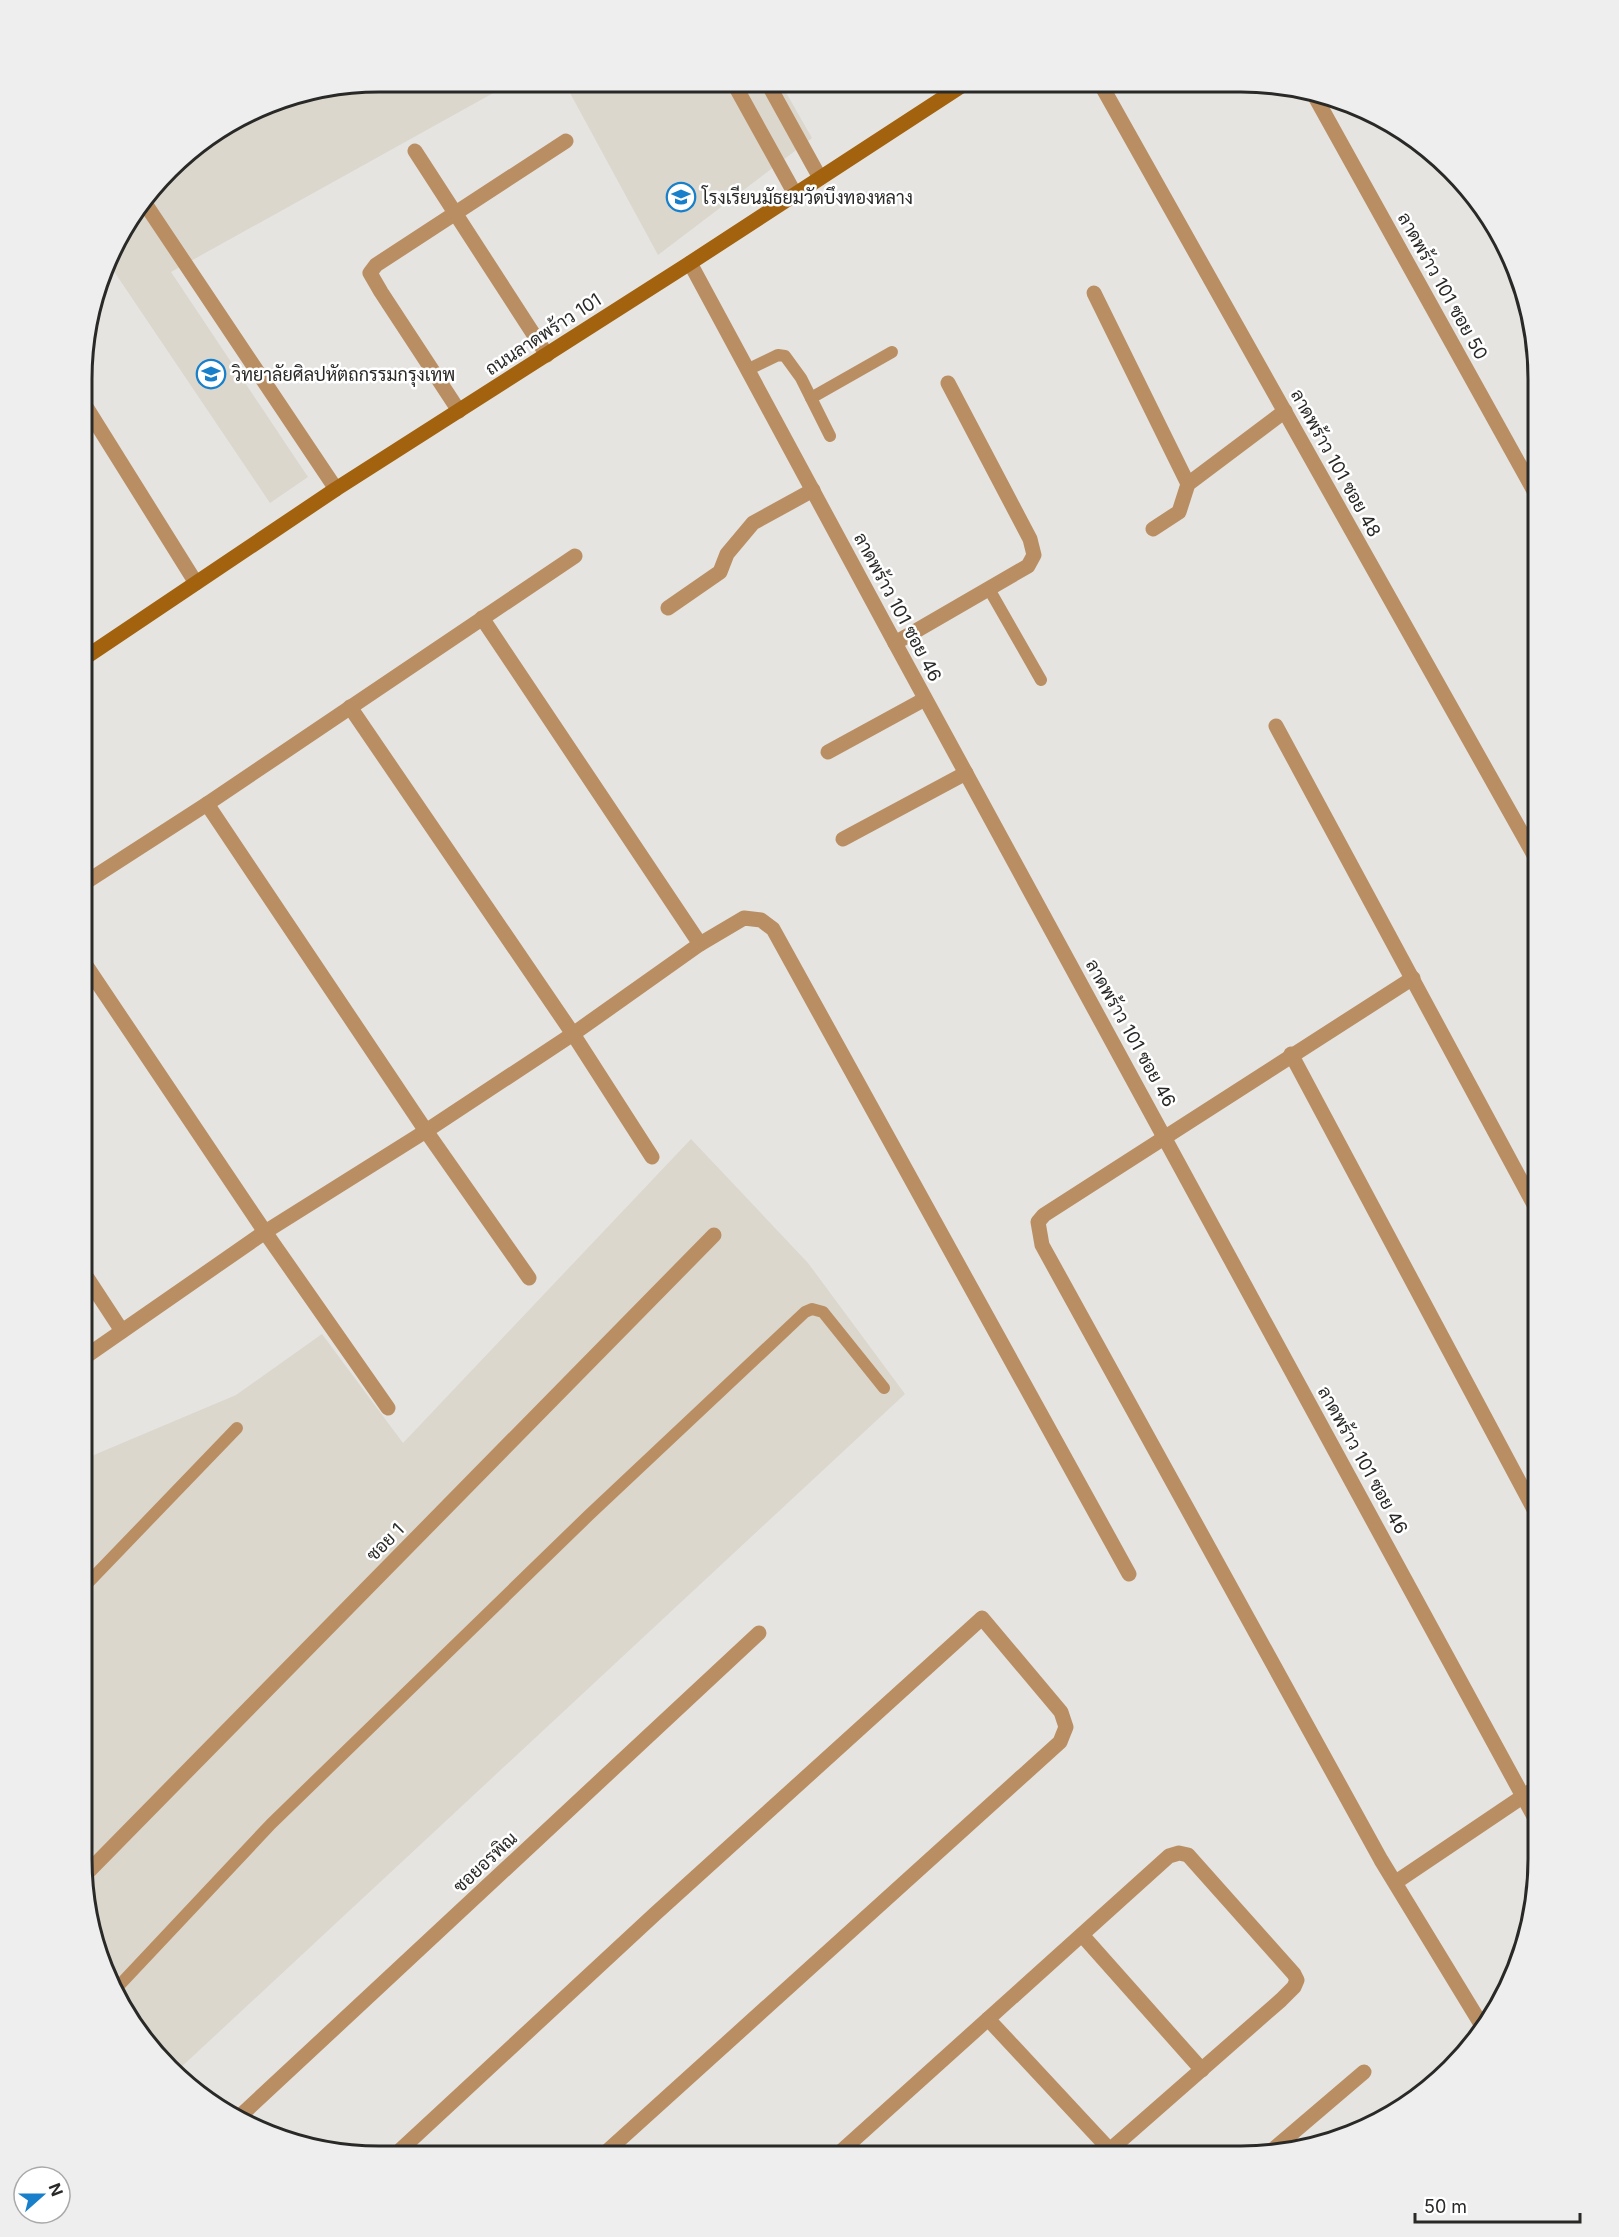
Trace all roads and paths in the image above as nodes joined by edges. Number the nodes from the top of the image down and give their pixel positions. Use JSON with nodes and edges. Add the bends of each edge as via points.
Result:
{"nodes":[{"id":1,"x":739,"y":92,"type":"edge"},
{"id":2,"x":773,"y":92,"type":"edge"},
{"id":3,"x":952,"y":92,"type":"edge"},
{"id":4,"x":1105,"y":92,"type":"edge"},
{"id":5,"x":1318,"y":102,"type":"edge"},
{"id":6,"x":566,"y":141,"type":"dead end"},
{"id":7,"x":415,"y":151,"type":"dead end"},
{"id":8,"x":820,"y":178,"type":"junction"},
{"id":9,"x":795,"y":194,"type":"junction"},
{"id":10,"x":148,"y":208,"type":"edge"},
{"id":11,"x":455,"y":213,"type":"junction"},
{"id":12,"x":690,"y":263,"type":"junction"},
{"id":13,"x":1094,"y":292,"type":"dead end"},
{"id":14,"x":892,"y":352,"type":"dead end"},
{"id":15,"x":547,"y":354,"type":"junction"},
{"id":16,"x":747,"y":370,"type":"junction"},
{"id":17,"x":948,"y":383,"type":"dead end"},
{"id":18,"x":811,"y":398,"type":"junction"},
{"id":19,"x":459,"y":411,"type":"junction"},
{"id":20,"x":1285,"y":411,"type":"junction"},
{"id":21,"x":92,"y":415,"type":"edge"},
{"id":22,"x":830,"y":436,"type":"dead end"},
{"id":23,"x":1528,"y":480,"type":"edge"},
{"id":24,"x":1188,"y":483,"type":"junction"},
{"id":25,"x":336,"y":489,"type":"junction"},
{"id":26,"x":813,"y":490,"type":"junction"},
{"id":27,"x":1153,"y":529,"type":"dead end"},
{"id":28,"x":575,"y":556,"type":"dead end"},
{"id":29,"x":196,"y":583,"type":"junction"},
{"id":30,"x":989,"y":589,"type":"junction"},
{"id":31,"x":668,"y":608,"type":"dead end"},
{"id":32,"x":482,"y":618,"type":"junction"},
{"id":33,"x":895,"y":643,"type":"junction"},
{"id":34,"x":92,"y":653,"type":"edge"},
{"id":35,"x":1041,"y":680,"type":"dead end"},
{"id":36,"x":925,"y":699,"type":"junction"},
{"id":37,"x":350,"y":707,"type":"junction"},
{"id":38,"x":1276,"y":726,"type":"dead end"},
{"id":39,"x":828,"y":752,"type":"dead end"},
{"id":40,"x":966,"y":773,"type":"junction"},
{"id":41,"x":207,"y":804,"type":"junction"},
{"id":42,"x":843,"y":839,"type":"dead end"},
{"id":43,"x":1528,"y":844,"type":"edge"},
{"id":44,"x":92,"y":878,"type":"edge"},
{"id":45,"x":700,"y":944,"type":"junction"},
{"id":46,"x":92,"y":976,"type":"edge"},
{"id":47,"x":1413,"y":978,"type":"junction"},
{"id":48,"x":573,"y":1034,"type":"junction"},
{"id":49,"x":1291,"y":1054,"type":"junction"},
{"id":50,"x":426,"y":1131,"type":"junction"},
{"id":51,"x":1165,"y":1137,"type":"junction"},
{"id":52,"x":652,"y":1157,"type":"dead end"},
{"id":53,"x":1528,"y":1193,"type":"edge"},
{"id":54,"x":265,"y":1232,"type":"junction"},
{"id":55,"x":714,"y":1235,"type":"dead end"},
{"id":56,"x":530,"y":1278,"type":"dead end"},
{"id":57,"x":92,"y":1285,"type":"edge"},
{"id":58,"x":122,"y":1331,"type":"junction"},
{"id":59,"x":92,"y":1352,"type":"edge"},
{"id":60,"x":884,"y":1388,"type":"dead end"},
{"id":61,"x":388,"y":1408,"type":"dead end"},
{"id":62,"x":237,"y":1428,"type":"dead end"},
{"id":63,"x":1528,"y":1496,"type":"edge"},
{"id":64,"x":1129,"y":1574,"type":"dead end"},
{"id":65,"x":92,"y":1579,"type":"edge"},
{"id":66,"x":759,"y":1633,"type":"dead end"},
{"id":67,"x":1528,"y":1792,"type":"edge"},
{"id":68,"x":1523,"y":1796,"type":"junction"},
{"id":69,"x":1528,"y":1805,"type":"edge"},
{"id":70,"x":92,"y":1868,"type":"edge"},
{"id":71,"x":1396,"y":1882,"type":"junction"},
{"id":72,"x":1082,"y":1935,"type":"junction"},
{"id":73,"x":121,"y":1984,"type":"edge"},
{"id":74,"x":988,"y":2019,"type":"junction"},
{"id":75,"x":1478,"y":2019,"type":"edge"},
{"id":76,"x":1202,"y":2070,"type":"junction"},
{"id":77,"x":1364,"y":2072,"type":"dead end"},
{"id":78,"x":244,"y":2112,"type":"edge"},
{"id":79,"x":1281,"y":2142,"type":"edge"},
{"id":80,"x":405,"y":2146,"type":"edge"},
{"id":81,"x":613,"y":2146,"type":"edge"},
{"id":82,"x":847,"y":2146,"type":"edge"},
{"id":83,"x":1101,"y":2146,"type":"edge"},
{"id":84,"x":1115,"y":2146,"type":"edge"}],
"edges":[{"from":1,"to":9,"type":"street"},
{"from":2,"to":8,"type":"street"},
{"from":3,"to":8,"type":"street","name":"ถนนลาดพร้าว 101"},
{"from":4,"to":20,"type":"street","name":"ลาดพร้าว 101 ซอย 48"},
{"from":5,"to":23,"type":"street","name":"ลาดพร้าว 101 ซอย 50"},
{"from":6,"to":11,"type":"street"},
{"from":7,"to":11,"type":"street"},
{"from":8,"to":9,"type":"street","name":"ถนนลาดพร้าว 101"},
{"from":9,"to":12,"type":"street","name":"ถนนลาดพร้าว 101"},
{"from":10,"to":25,"type":"street"},
{"from":11,"to":15,"type":"street"},
{"from":11,"to":19,"type":"street","via":[[376,265],[370,273]]},
{"from":12,"to":15,"type":"street","name":"ถนนลาดพร้าว 101"},
{"from":12,"to":16,"type":"street","name":"ลาดพร้าว 101 ซอย 46"},
{"from":13,"to":24,"type":"street"},
{"from":14,"to":18,"type":"lane"},
{"from":15,"to":19,"type":"street","name":"ถนนลาดพร้าว 101"},
{"from":16,"to":18,"type":"lane","via":[[778,355],[785,356]]},
{"from":16,"to":26,"type":"street","name":"ลาดพร้าว 101 ซอย 46"},
{"from":17,"to":30,"type":"street","via":[[1034,552],[1028,566]]},
{"from":18,"to":22,"type":"lane"},
{"from":19,"to":25,"type":"street","name":"ถนนลาดพร้าว 101"},
{"from":20,"to":24,"type":"street"},
{"from":20,"to":43,"type":"street","name":"ลาดพร้าว 101 ซอย 48"},
{"from":21,"to":29,"type":"street"},
{"from":24,"to":27,"type":"street","via":[[1179,512]]},
{"from":25,"to":29,"type":"street","name":"ถนนลาดพร้าว 101"},
{"from":26,"to":31,"type":"street","via":[[753,523],[727,554],[720,572]]},
{"from":26,"to":33,"type":"street","name":"ลาดพร้าว 101 ซอย 46"},
{"from":28,"to":32,"type":"street"},
{"from":29,"to":34,"type":"street","name":"ถนนลาดพร้าว 101"},
{"from":30,"to":33,"type":"street"},
{"from":30,"to":35,"type":"lane"},
{"from":32,"to":37,"type":"street"},
{"from":32,"to":45,"type":"street"},
{"from":33,"to":36,"type":"street","name":"ลาดพร้าว 101 ซอย 46"},
{"from":36,"to":39,"type":"street"},
{"from":36,"to":40,"type":"street","name":"ลาดพร้าว 101 ซอย 46"},
{"from":37,"to":41,"type":"street"},
{"from":37,"to":48,"type":"street"},
{"from":38,"to":47,"type":"street"},
{"from":40,"to":42,"type":"street"},
{"from":40,"to":51,"type":"street","name":"ลาดพร้าว 101 ซอย 46"},
{"from":41,"to":44,"type":"street"},
{"from":41,"to":50,"type":"street"},
{"from":45,"to":48,"type":"street"},
{"from":45,"to":64,"type":"street","via":[[744,918],[761,920],[773,929]]},
{"from":46,"to":54,"type":"street"},
{"from":47,"to":49,"type":"street"},
{"from":47,"to":53,"type":"street"},
{"from":48,"to":50,"type":"street"},
{"from":48,"to":52,"type":"street"},
{"from":49,"to":51,"type":"street"},
{"from":49,"to":63,"type":"street"},
{"from":50,"to":54,"type":"street"},
{"from":50,"to":56,"type":"street"},
{"from":51,"to":68,"type":"street","name":"ลาดพร้าว 101 ซอย 46"},
{"from":51,"to":71,"type":"street","via":[[1044,1215],[1038,1222],[1041,1245]]},
{"from":54,"to":58,"type":"street"},
{"from":54,"to":61,"type":"street"},
{"from":55,"to":70,"type":"street","name":"ซอย 1"},
{"from":57,"to":58,"type":"street"},
{"from":58,"to":59,"type":"street"},
{"from":60,"to":73,"type":"lane","via":[[823,1312],[806,1312],[589,1515],[288,1807]]},
{"from":62,"to":65,"type":"lane"},
{"from":66,"to":78,"type":"street","name":"ซอยอรพิณ"},
{"from":67,"to":68,"type":"street"},
{"from":68,"to":69,"type":"street","name":"ลาดพร้าว 101 ซอย 46"},
{"from":68,"to":71,"type":"street"},
{"from":71,"to":75,"type":"street"},
{"from":72,"to":74,"type":"street"},
{"from":72,"to":76,"type":"street"},
{"from":72,"to":76,"type":"street","via":[[1169,1856],[1188,1855],[1196,1863],[1297,1980],[1281,2000]]},
{"from":74,"to":82,"type":"street"},
{"from":74,"to":83,"type":"street"},
{"from":76,"to":84,"type":"street"},
{"from":77,"to":79,"type":"street"},
{"from":80,"to":81,"type":"street","via":[[982,1618],[1061,1712],[1066,1727],[1060,1742]]}]}
